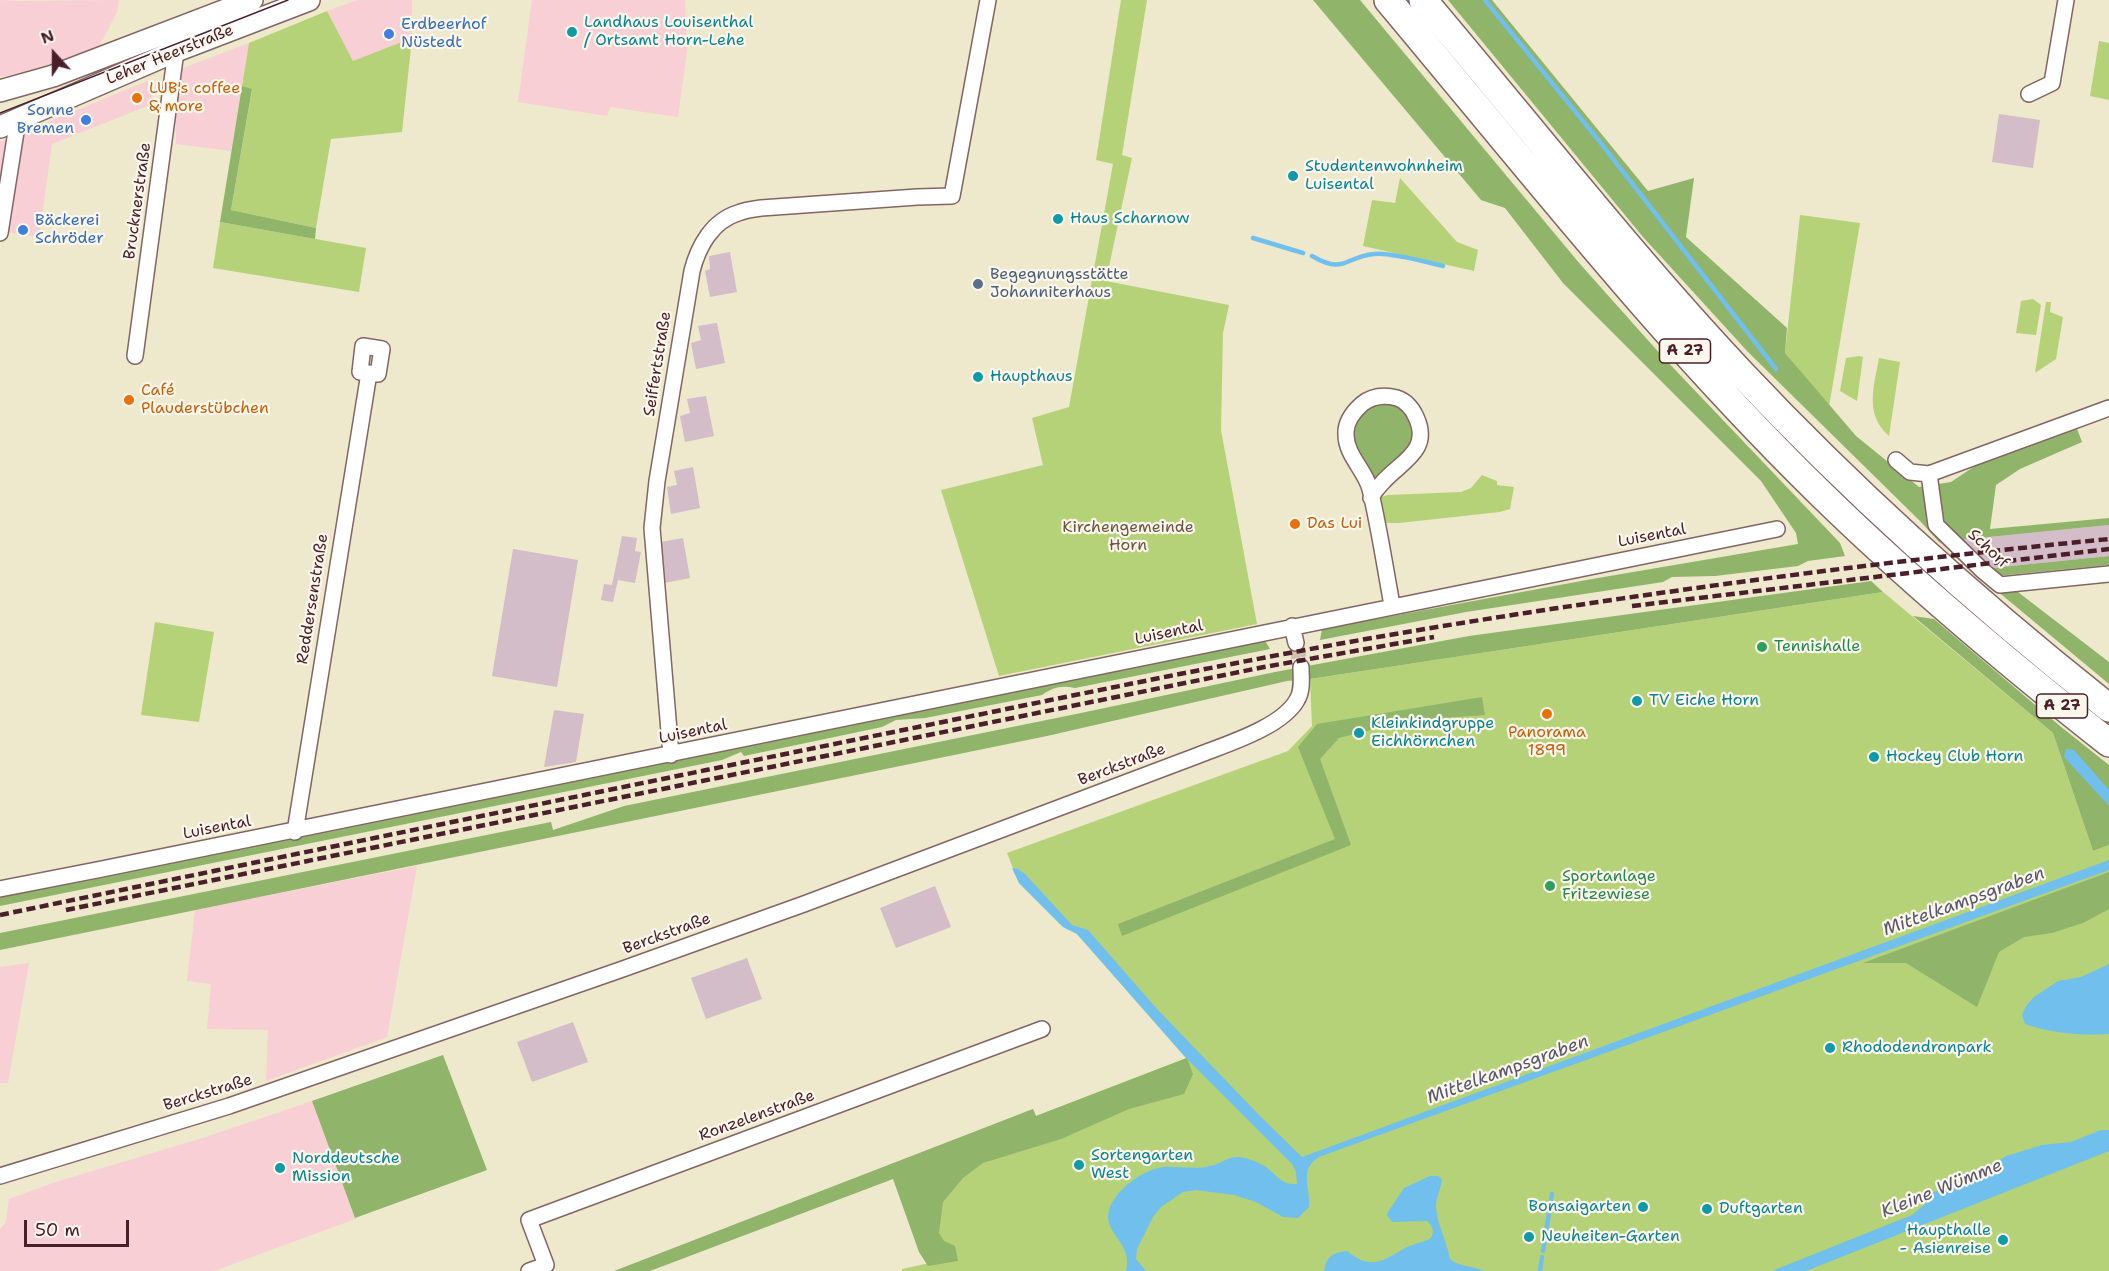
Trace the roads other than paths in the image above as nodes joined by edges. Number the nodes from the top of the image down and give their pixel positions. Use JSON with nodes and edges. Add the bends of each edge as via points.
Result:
{"nodes":[{"id":1,"x":252,"y":0,"type":"edge"},
{"id":2,"x":309,"y":0,"type":"edge"},
{"id":3,"x":988,"y":0,"type":"edge"},
{"id":4,"x":1388,"y":0,"type":"edge"},
{"id":5,"x":1423,"y":0,"type":"edge"},
{"id":6,"x":2066,"y":0,"type":"edge"},
{"id":7,"x":176,"y":51,"type":"junction"},
{"id":8,"x":0,"y":91,"type":"edge"},
{"id":9,"x":2029,"y":94,"type":"dead end"},
{"id":10,"x":9,"y":123,"type":"edge"},
{"id":11,"x":0,"y":233,"type":"edge"},
{"id":12,"x":135,"y":356,"type":"dead end"},
{"id":13,"x":369,"y":373,"type":"dead end"},
{"id":14,"x":2109,"y":408,"type":"edge"},
{"id":15,"x":1896,"y":460,"type":"dead end"},
{"id":16,"x":1929,"y":474,"type":"junction"},
{"id":17,"x":1371,"y":498,"type":"junction"},
{"id":18,"x":1777,"y":529,"type":"dead end"},
{"id":19,"x":2109,"y":574,"type":"edge"},
{"id":20,"x":1392,"y":605,"type":"junction"},
{"id":21,"x":1292,"y":626,"type":"junction"},
{"id":22,"x":1296,"y":643,"type":"tunnel mouth"},
{"id":23,"x":1301,"y":667,"type":"tunnel mouth"},
{"id":24,"x":2109,"y":708,"type":"edge"},
{"id":25,"x":2109,"y":743,"type":"edge"},
{"id":26,"x":671,"y":755,"type":"junction"},
{"id":27,"x":295,"y":832,"type":"junction"},
{"id":28,"x":0,"y":889,"type":"edge"},
{"id":29,"x":1042,"y":1029,"type":"dead end"},
{"id":30,"x":0,"y":1176,"type":"edge"},
{"id":31,"x":547,"y":1268,"type":"edge"},
{"id":32,"x":530,"y":1271,"type":"edge"}],
"edges":[{"from":1,"to":8,"type":"main road","name":"Leher Heerstraße","via":[[53,76]]},
{"from":2,"to":7,"type":"main road","name":"Leher Heerstraße"},
{"from":3,"to":26,"type":"street","name":"Seiffertstraße","via":[[952,196],[761,208],[736,213],[717,224],[698,250],[652,528]]},
{"from":4,"to":25,"type":"highway","number":"A 27","via":[[1639,300],[1812,485],[1938,602]]},
{"from":5,"to":24,"type":"highway","number":"A 27","via":[[1658,281],[1839,474],[1952,578]]},
{"from":6,"to":9,"type":"street","via":[[2052,83]]},
{"from":7,"to":10,"type":"main road","name":"Leher Heerstraße"},
{"from":7,"to":12,"type":"street","name":"Brucknerstraße"},
{"from":10,"to":11,"type":"street"},
{"from":13,"to":27,"type":"street","name":"Reddersenstraße"},
{"from":14,"to":16,"type":"street"},
{"from":15,"to":16,"type":"street","via":[[1910,472]]},
{"from":16,"to":19,"type":"street","name":"Schorf","via":[[1936,525],[2000,585]]},
{"from":17,"to":17,"type":"street","via":[[1383,481],[1413,454],[1420,439],[1413,412],[1393,397],[1368,399],[1347,424],[1346,441]]},
{"from":17,"to":20,"type":"street"},
{"from":18,"to":20,"type":"street","name":"Luisental"},
{"from":20,"to":21,"type":"street","name":"Luisental"},
{"from":21,"to":22,"type":"street"},
{"from":21,"to":26,"type":"street","name":"Luisental"},
{"from":23,"to":30,"type":"street","name":"Berckstraße","via":[[1302,685],[1297,700],[1282,716],[1263,729],[1199,755],[609,974],[229,1106]]},
{"from":26,"to":27,"type":"street","name":"Luisental"},
{"from":27,"to":28,"type":"street","name":"Luisental"},
{"from":29,"to":31,"type":"street","name":"Ronzelenstraße","via":[[529,1220]]},
{"from":31,"to":32,"type":"street","name":"Ronzelenstraße"}]}
